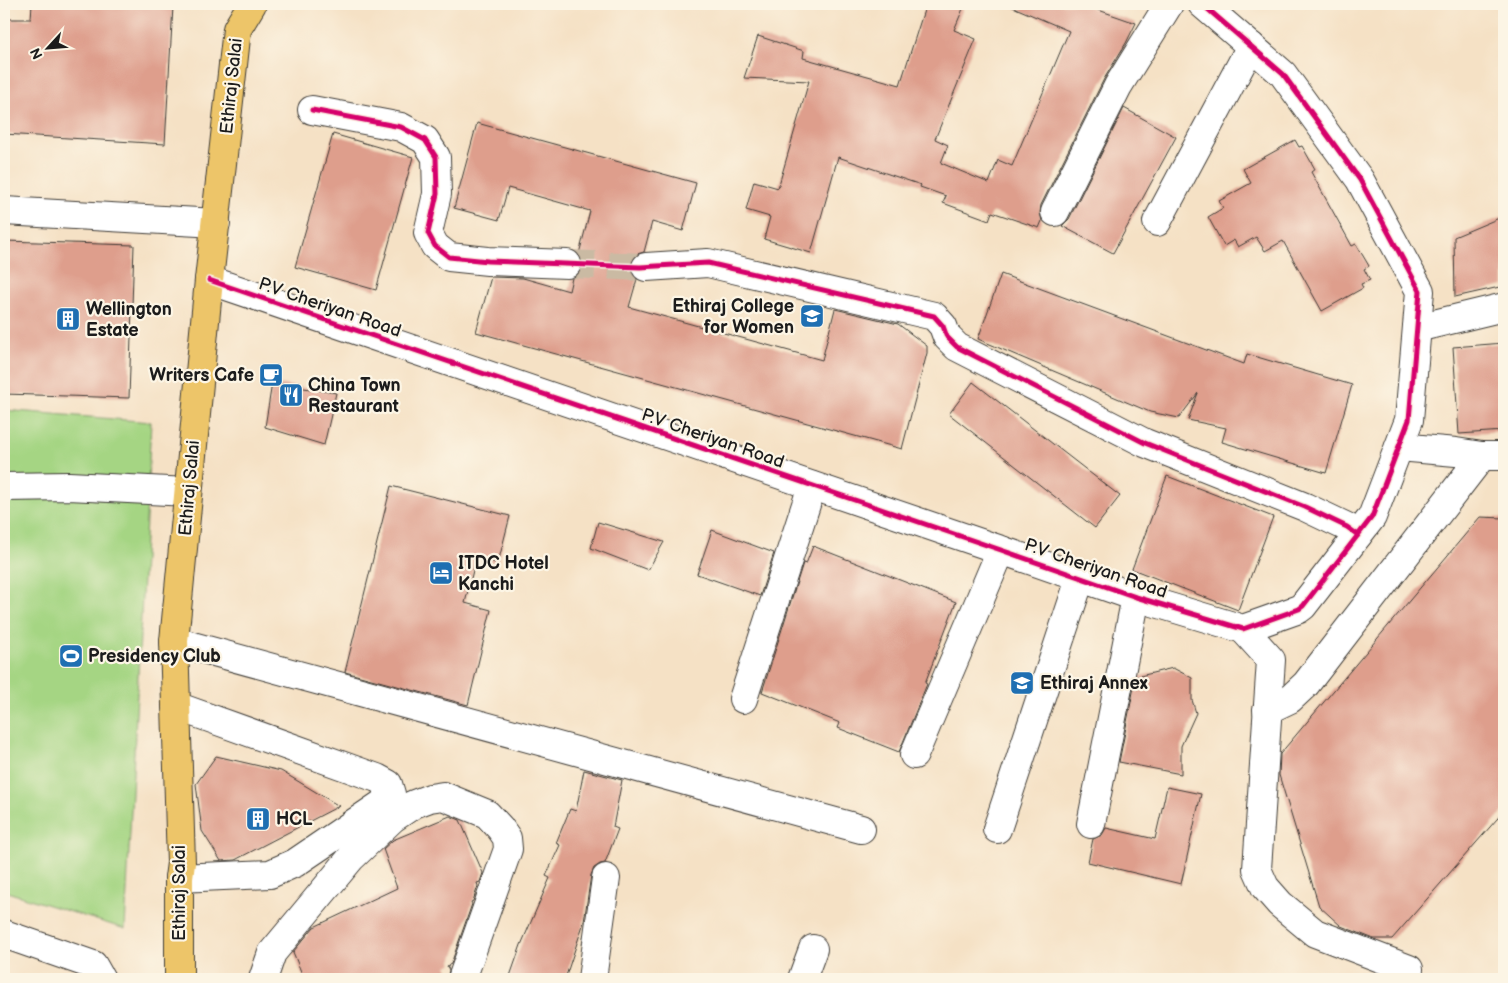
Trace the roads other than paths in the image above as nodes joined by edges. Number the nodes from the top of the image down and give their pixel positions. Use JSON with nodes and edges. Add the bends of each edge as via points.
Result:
{"nodes":[{"id":1,"x":252,"y":4,"type":"edge"},
{"id":2,"x":1169,"y":4,"type":"edge"},
{"id":3,"x":1202,"y":4,"type":"edge"},
{"id":4,"x":233,"y":16,"type":"edge"},
{"id":5,"x":1251,"y":46,"type":"junction"},
{"id":6,"x":312,"y":110,"type":"dead end"},
{"id":7,"x":4,"y":211,"type":"edge"},
{"id":8,"x":1055,"y":212,"type":"dead end"},
{"id":9,"x":1157,"y":222,"type":"dead end"},
{"id":10,"x":216,"y":223,"type":"junction"},
{"id":11,"x":567,"y":264,"type":"tunnel mouth"},
{"id":12,"x":646,"y":267,"type":"tunnel mouth"},
{"id":13,"x":209,"y":280,"type":"junction"},
{"id":14,"x":1504,"y":307,"type":"edge"},
{"id":15,"x":1417,"y":328,"type":"junction"},
{"id":16,"x":1399,"y":447,"type":"junction"},
{"id":17,"x":1493,"y":456,"type":"edge"},
{"id":18,"x":812,"y":486,"type":"junction"},
{"id":19,"x":4,"y":487,"type":"edge"},
{"id":20,"x":188,"y":492,"type":"junction"},
{"id":21,"x":1358,"y":535,"type":"junction"},
{"id":22,"x":1001,"y":550,"type":"junction"},
{"id":23,"x":1080,"y":579,"type":"junction"},
{"id":24,"x":1136,"y":597,"type":"junction"},
{"id":25,"x":1243,"y":629,"type":"junction"},
{"id":26,"x":174,"y":642,"type":"junction"},
{"id":27,"x":743,"y":699,"type":"dead end"},
{"id":28,"x":176,"y":706,"type":"junction"},
{"id":29,"x":1267,"y":710,"type":"junction"},
{"id":30,"x":914,"y":755,"type":"dead end"},
{"id":31,"x":1091,"y":824,"type":"dead end"},
{"id":32,"x":861,"y":829,"type":"dead end"},
{"id":33,"x":997,"y":829,"type":"dead end"},
{"id":34,"x":179,"y":878,"type":"junction"},
{"id":35,"x":606,"y":878,"type":"dead end"},
{"id":36,"x":4,"y":934,"type":"edge"},
{"id":37,"x":814,"y":949,"type":"dead end"},
{"id":38,"x":1409,"y":969,"type":"dead end"},
{"id":39,"x":101,"y":979,"type":"edge"},
{"id":40,"x":179,"y":979,"type":"edge"},
{"id":41,"x":263,"y":979,"type":"edge"},
{"id":42,"x":462,"y":979,"type":"edge"},
{"id":43,"x":592,"y":979,"type":"edge"},
{"id":44,"x":802,"y":979,"type":"edge"}],
"edges":[{"from":1,"to":4,"type":"main road","name":"Ethiraj Salai"},
{"from":2,"to":8,"type":"street","via":[[1118,86]]},
{"from":3,"to":5,"type":"street"},
{"from":4,"to":10,"type":"main road","name":"Ethiraj Salai"},
{"from":5,"to":9,"type":"street"},
{"from":5,"to":15,"type":"street","via":[[1283,74],[1360,180],[1420,291]]},
{"from":6,"to":11,"type":"street","via":[[401,127],[425,140],[436,157],[437,194],[428,233],[435,246],[449,257]]},
{"from":7,"to":10,"type":"street"},
{"from":10,"to":13,"type":"main road","name":"Ethiraj Salai"},
{"from":12,"to":21,"type":"street","via":[[708,263],[934,316],[957,347],[1145,442],[1305,506]]},
{"from":13,"to":18,"type":"street","name":"P.V Cheriyan Road"},
{"from":13,"to":20,"type":"main road","name":"Ethiraj Salai"},
{"from":14,"to":15,"type":"street"},
{"from":15,"to":16,"type":"street","via":[[1409,420]]},
{"from":16,"to":17,"type":"street"},
{"from":16,"to":21,"type":"street","via":[[1372,517]]},
{"from":17,"to":29,"type":"street","via":[[1306,684],[1290,698]]},
{"from":18,"to":22,"type":"street","name":"P.V Cheriyan Road"},
{"from":18,"to":27,"type":"street"},
{"from":19,"to":20,"type":"street","via":[[69,486]]},
{"from":20,"to":26,"type":"main road","name":"Ethiraj Salai"},
{"from":21,"to":25,"type":"street","via":[[1304,606]]},
{"from":22,"to":23,"type":"street","name":"P.V Cheriyan Road"},
{"from":22,"to":30,"type":"street"},
{"from":23,"to":24,"type":"street","name":"P.V Cheriyan Road"},
{"from":23,"to":33,"type":"street"},
{"from":24,"to":25,"type":"street","name":"P.V Cheriyan Road"},
{"from":24,"to":31,"type":"street"},
{"from":25,"to":29,"type":"street","via":[[1271,660]]},
{"from":26,"to":28,"type":"main road","name":"Ethiraj Salai"},
{"from":26,"to":32,"type":"street"},
{"from":28,"to":34,"type":"main road","name":"Ethiraj Salai"},
{"from":28,"to":34,"type":"street","via":[[377,778],[388,784],[391,794],[385,802],[280,871]]},
{"from":29,"to":38,"type":"street","via":[[1257,868],[1265,887],[1280,904],[1315,932]]},
{"from":34,"to":40,"type":"main road","name":"Ethiraj Salai"},
{"from":35,"to":43,"type":"street"},
{"from":36,"to":39,"type":"street","via":[[93,964]]},
{"from":37,"to":44,"type":"street"},
{"from":41,"to":42,"type":"street","via":[[272,954],[351,858],[393,818],[414,804],[443,796],[487,814],[508,838],[508,849]]}]}
